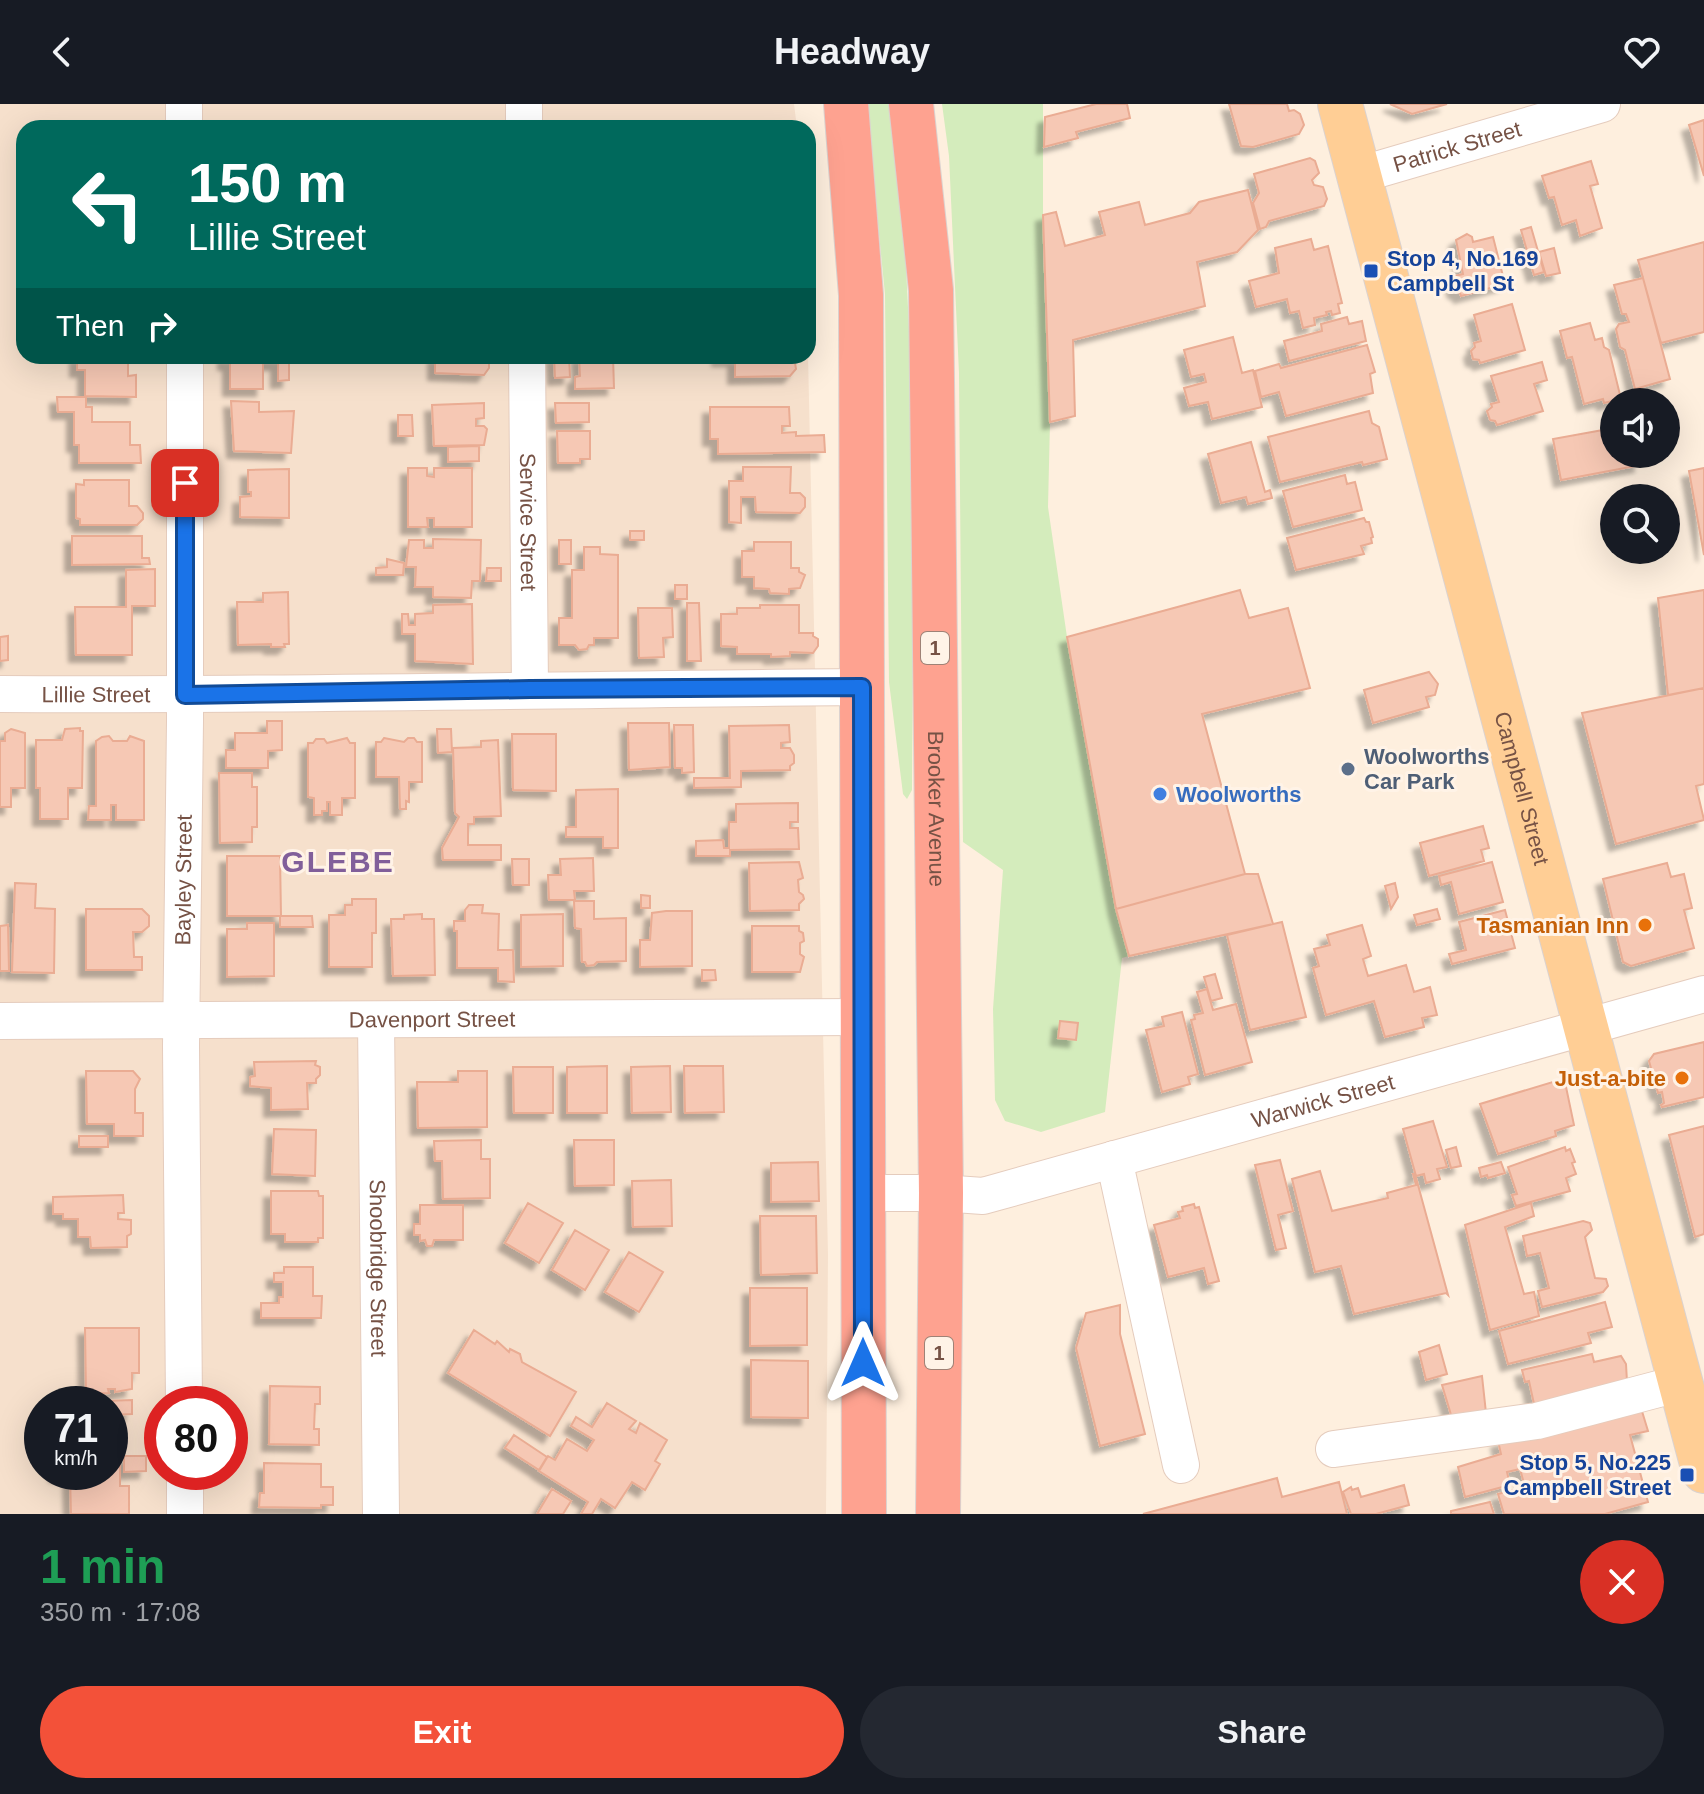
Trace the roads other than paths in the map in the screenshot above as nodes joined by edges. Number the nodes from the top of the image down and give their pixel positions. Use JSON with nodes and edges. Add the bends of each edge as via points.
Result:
{"nodes":[{"id":1,"x":846,"y":104,"type":"edge"},
{"id":2,"x":911,"y":104,"type":"edge"},
{"id":3,"x":1340,"y":104,"type":"edge"},
{"id":4,"x":1602,"y":104,"type":"edge"},
{"id":5,"x":1359,"y":175,"type":"junction"},
{"id":6,"x":185,"y":364,"type":"edge"},
{"id":7,"x":527,"y":364,"type":"edge"},
{"id":8,"x":862,"y":687,"type":"junction"},
{"id":9,"x":530,"y":689,"type":"junction"},
{"id":10,"x":0,"y":694,"type":"edge"},
{"id":11,"x":185,"y":695,"type":"junction"},
{"id":12,"x":1704,"y":994,"type":"edge"},
{"id":13,"x":862,"y":1017,"type":"junction"},
{"id":14,"x":376,"y":1020,"type":"junction"},
{"id":15,"x":0,"y":1021,"type":"edge"},
{"id":16,"x":181,"y":1021,"type":"junction"},
{"id":17,"x":1586,"y":1027,"type":"junction"},
{"id":18,"x":1114,"y":1159,"type":"junction"},
{"id":19,"x":862,"y":1193,"type":"junction"},
{"id":20,"x":941,"y":1193,"type":"junction"},
{"id":21,"x":1681,"y":1383,"type":"junction"},
{"id":22,"x":184,"y":1386,"type":"edge"},
{"id":23,"x":1334,"y":1449,"type":"dead end"},
{"id":24,"x":1181,"y":1465,"type":"dead end"},
{"id":25,"x":1704,"y":1471,"type":"edge"},
{"id":26,"x":185,"y":1490,"type":"edge"},
{"id":27,"x":185,"y":1514,"type":"edge"},
{"id":28,"x":381,"y":1514,"type":"edge"},
{"id":29,"x":864,"y":1514,"type":"edge"},
{"id":30,"x":938,"y":1514,"type":"edge"}],
"edges":[{"from":1,"to":8,"type":"highway","via":[[861,295]]},
{"from":2,"to":20,"type":"highway","name":"Brooker Avenue","number":"1","via":[[931,290]]},
{"from":3,"to":5,"type":"main road","name":"Campbell Street"},
{"from":4,"to":5,"type":"street","name":"Patrick Street"},
{"from":5,"to":17,"type":"main road","name":"Campbell Street"},
{"from":6,"to":11,"type":"street","name":"Bayley Street"},
{"from":7,"to":9,"type":"street","name":"Service Street"},
{"from":8,"to":9,"type":"street","name":"Lillie Street"},
{"from":8,"to":13,"type":"highway"},
{"from":9,"to":11,"type":"street","name":"Lillie Street"},
{"from":10,"to":11,"type":"street","name":"Lillie Street"},
{"from":11,"to":16,"type":"street","name":"Bayley Street"},
{"from":12,"to":17,"type":"street","name":"Warwick Street"},
{"from":13,"to":14,"type":"street","name":"Davenport Street"},
{"from":13,"to":19,"type":"highway"},
{"from":14,"to":16,"type":"street","name":"Davenport Street"},
{"from":14,"to":28,"type":"street","name":"Shoobridge Street"},
{"from":15,"to":16,"type":"street","name":"Davenport Street"},
{"from":16,"to":22,"type":"street","name":"Bayley Street"},
{"from":17,"to":18,"type":"street","name":"Warwick Street"},
{"from":17,"to":21,"type":"main road","name":"Campbell Street"},
{"from":18,"to":20,"type":"street","name":"Warwick Street","via":[[983,1196]]},
{"from":18,"to":24,"type":"street"},
{"from":19,"to":20,"type":"street","name":"Warwick Street"},
{"from":19,"to":29,"type":"highway"},
{"from":20,"to":30,"type":"highway","name":"Brooker Avenue","number":"1"},
{"from":21,"to":23,"type":"street","via":[[1537,1421]]},
{"from":21,"to":25,"type":"main road","name":"Campbell Street"},
{"from":26,"to":27,"type":"street"}]}
